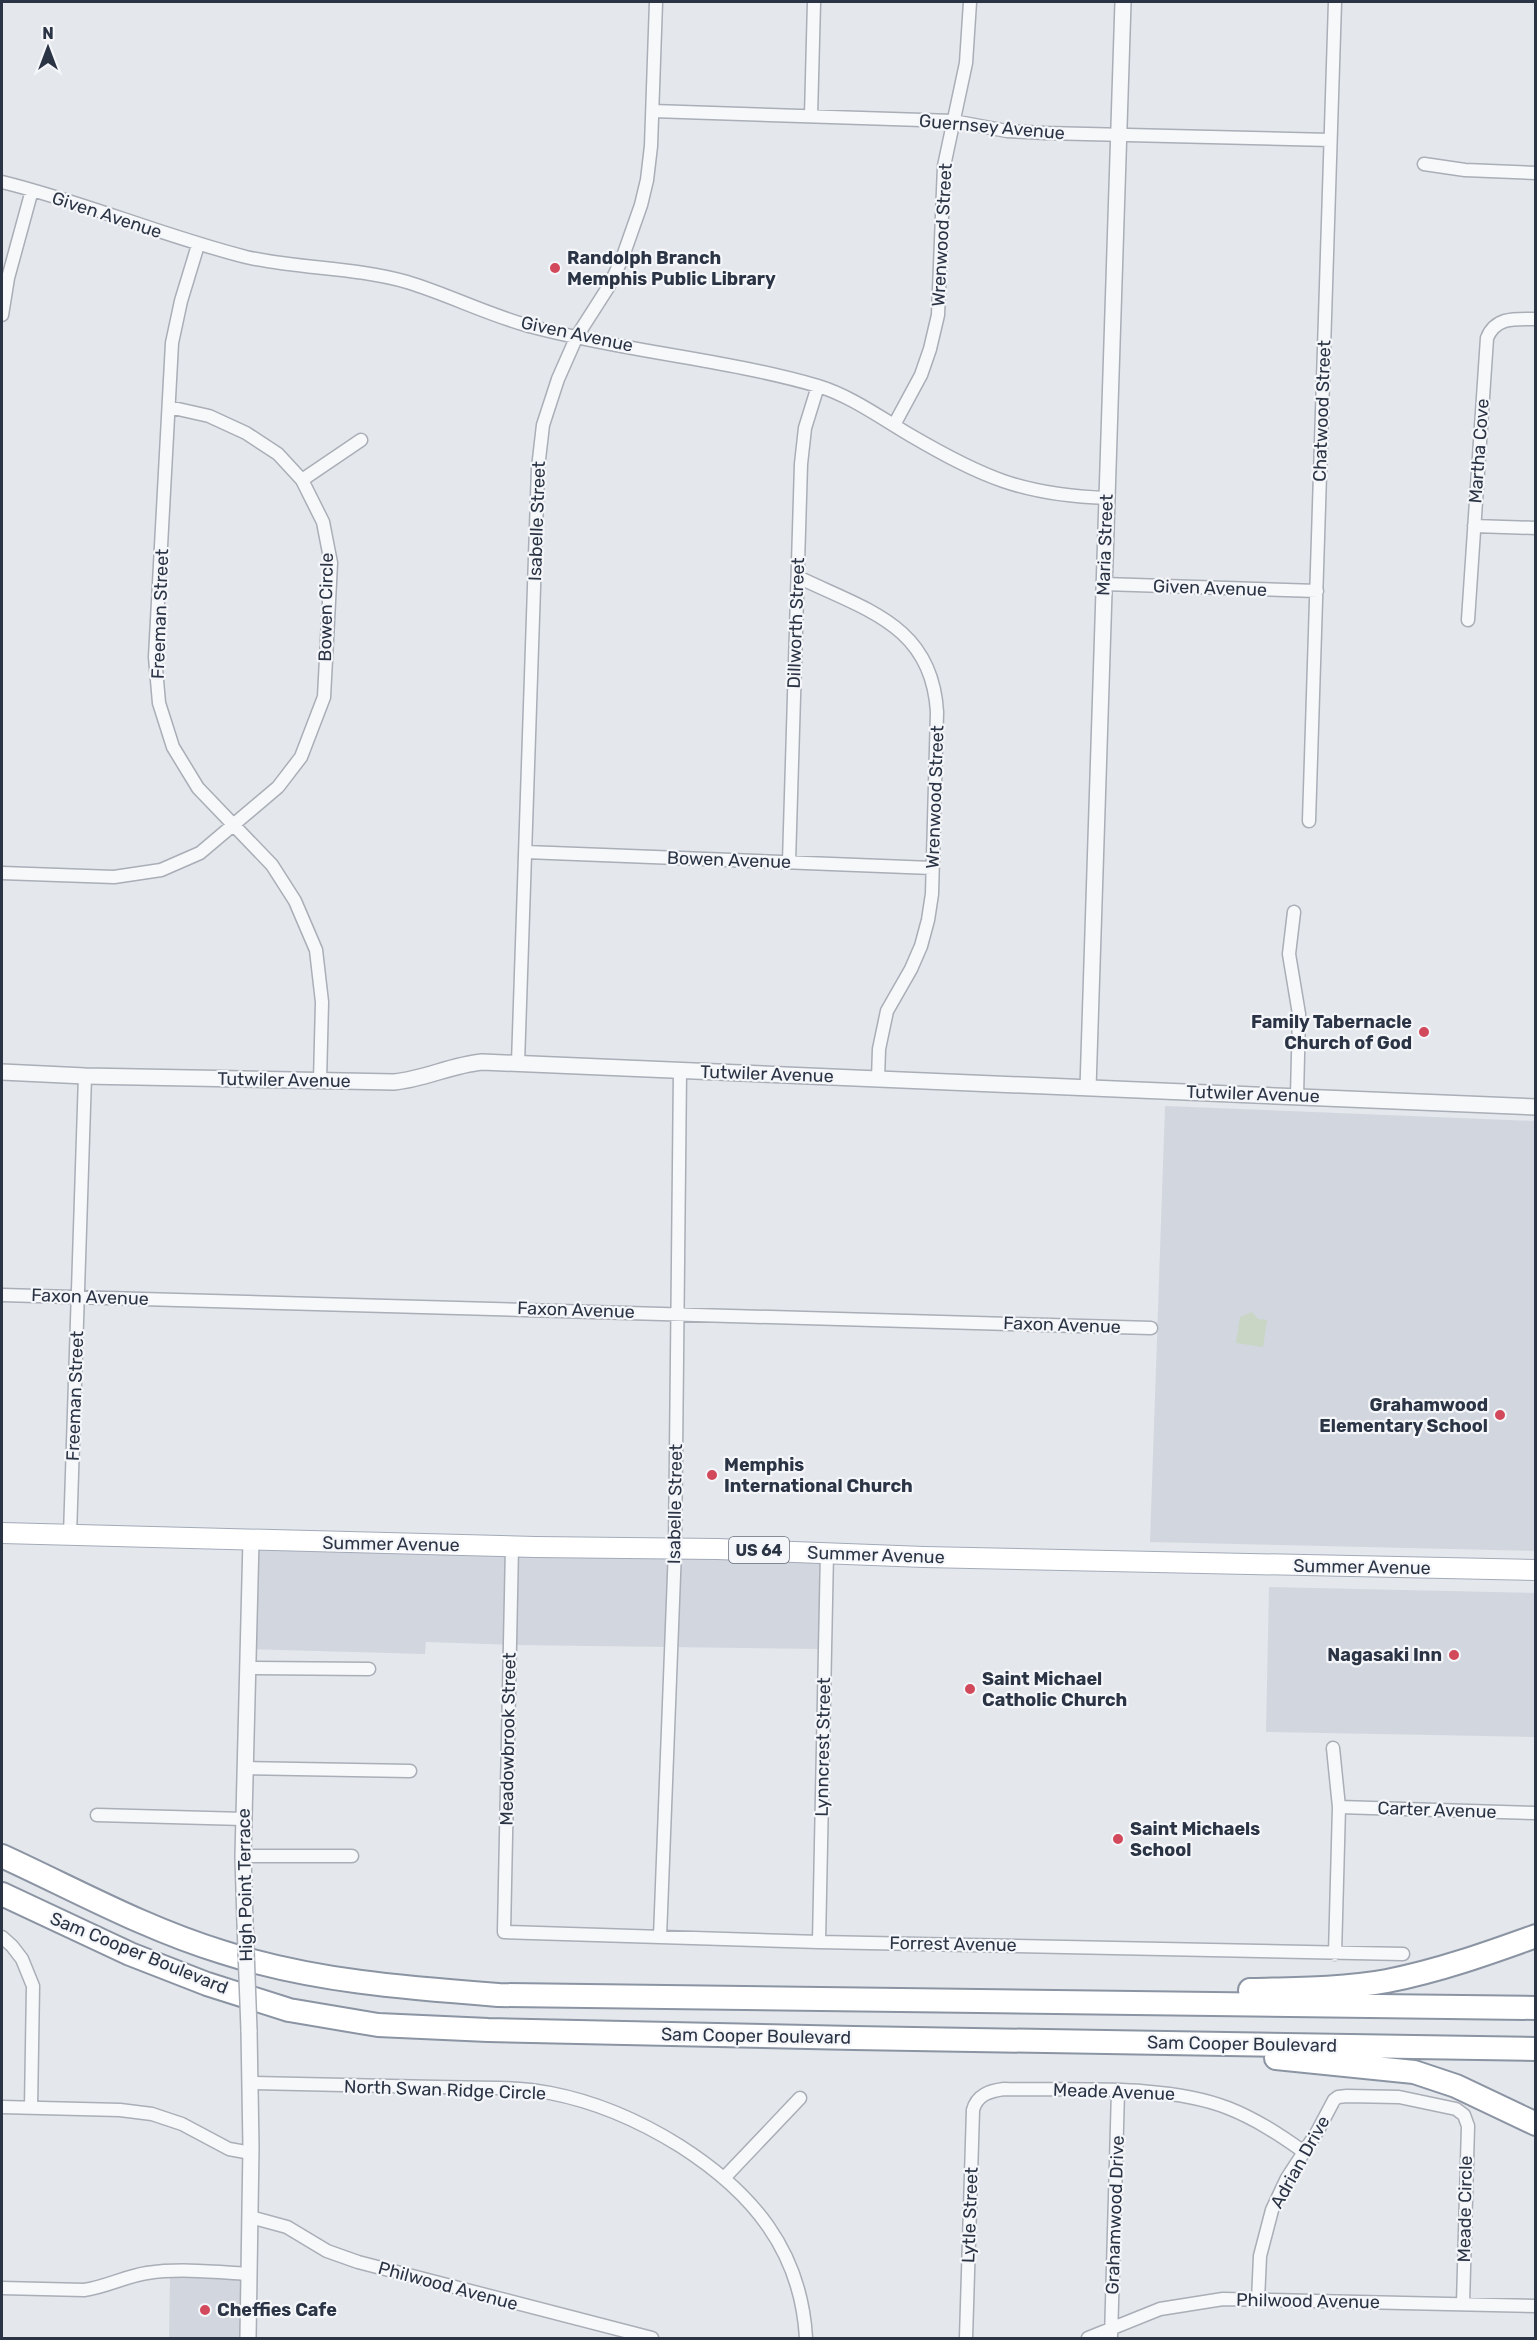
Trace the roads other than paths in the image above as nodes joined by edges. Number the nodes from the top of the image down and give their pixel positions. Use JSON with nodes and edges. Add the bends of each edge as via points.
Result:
{"nodes":[{"id":1,"x":656,"y":2,"type":"edge"},
{"id":2,"x":814,"y":2,"type":"edge"},
{"id":3,"x":970,"y":2,"type":"edge"},
{"id":4,"x":1123,"y":2,"type":"edge"},
{"id":5,"x":1335,"y":2,"type":"edge"},
{"id":6,"x":653,"y":111,"type":"junction"},
{"id":7,"x":811,"y":116,"type":"junction"},
{"id":8,"x":953,"y":121,"type":"junction"},
{"id":9,"x":1119,"y":135,"type":"junction"},
{"id":10,"x":1330,"y":140,"type":"junction"},
{"id":11,"x":1424,"y":164,"type":"dead end"},
{"id":12,"x":1536,"y":172,"type":"edge"},
{"id":13,"x":2,"y":182,"type":"edge"},
{"id":14,"x":32,"y":190,"type":"junction"},
{"id":15,"x":198,"y":245,"type":"junction"},
{"id":16,"x":2,"y":315,"type":"edge"},
{"id":17,"x":1536,"y":319,"type":"edge"},
{"id":18,"x":577,"y":336,"type":"junction"},
{"id":19,"x":818,"y":386,"type":"junction"},
{"id":20,"x":169,"y":407,"type":"junction"},
{"id":21,"x":894,"y":425,"type":"junction"},
{"id":22,"x":361,"y":440,"type":"dead end"},
{"id":23,"x":302,"y":480,"type":"junction"},
{"id":24,"x":1106,"y":498,"type":"junction"},
{"id":25,"x":1474,"y":526,"type":"junction"},
{"id":26,"x":1536,"y":528,"type":"edge"},
{"id":27,"x":798,"y":577,"type":"junction"},
{"id":28,"x":1104,"y":584,"type":"junction"},
{"id":29,"x":1317,"y":591,"type":"junction"},
{"id":30,"x":1468,"y":620,"type":"dead end"},
{"id":31,"x":1309,"y":821,"type":"dead end"},
{"id":32,"x":233,"y":826,"type":"junction"},
{"id":33,"x":526,"y":852,"type":"junction"},
{"id":34,"x":789,"y":862,"type":"junction"},
{"id":35,"x":932,"y":868,"type":"junction"},
{"id":36,"x":2,"y":873,"type":"edge"},
{"id":37,"x":1294,"y":912,"type":"dead end"},
{"id":38,"x":519,"y":1063,"type":"junction"},
{"id":39,"x":680,"y":1071,"type":"junction"},
{"id":40,"x":2,"y":1072,"type":"edge"},
{"id":41,"x":85,"y":1076,"type":"junction"},
{"id":42,"x":878,"y":1079,"type":"junction"},
{"id":43,"x":320,"y":1081,"type":"junction"},
{"id":44,"x":1088,"y":1088,"type":"junction"},
{"id":45,"x":1297,"y":1096,"type":"junction"},
{"id":46,"x":1536,"y":1107,"type":"edge"},
{"id":47,"x":2,"y":1295,"type":"edge"},
{"id":48,"x":78,"y":1297,"type":"junction"},
{"id":49,"x":678,"y":1313,"type":"junction"},
{"id":50,"x":1151,"y":1328,"type":"dead end"},
{"id":51,"x":2,"y":1533,"type":"edge"},
{"id":52,"x":70,"y":1535,"type":"junction"},
{"id":53,"x":251,"y":1540,"type":"junction"},
{"id":54,"x":512,"y":1546,"type":"junction"},
{"id":55,"x":675,"y":1549,"type":"junction"},
{"id":56,"x":827,"y":1552,"type":"junction"},
{"id":57,"x":1536,"y":1570,"type":"edge"},
{"id":58,"x":247,"y":1668,"type":"junction"},
{"id":59,"x":369,"y":1669,"type":"dead end"},
{"id":60,"x":1333,"y":1748,"type":"dead end"},
{"id":61,"x":246,"y":1768,"type":"junction"},
{"id":62,"x":410,"y":1771,"type":"dead end"},
{"id":63,"x":1339,"y":1807,"type":"junction"},
{"id":64,"x":1536,"y":1813,"type":"edge"},
{"id":65,"x":97,"y":1815,"type":"dead end"},
{"id":66,"x":244,"y":1819,"type":"junction"},
{"id":67,"x":2,"y":1856,"type":"edge"},
{"id":68,"x":243,"y":1856,"type":"junction"},
{"id":69,"x":352,"y":1856,"type":"dead end"},
{"id":70,"x":2,"y":1894,"type":"edge"},
{"id":71,"x":504,"y":1932,"type":"joint"},
{"id":72,"x":1536,"y":1936,"type":"edge"},
{"id":73,"x":2,"y":1937,"type":"edge"},
{"id":74,"x":660,"y":1937,"type":"junction"},
{"id":75,"x":819,"y":1942,"type":"junction"},
{"id":76,"x":1335,"y":1953,"type":"junction"},
{"id":77,"x":1403,"y":1953,"type":"dead end"},
{"id":78,"x":875,"y":1999,"type":"junction"},
{"id":79,"x":1536,"y":2008,"type":"edge"},
{"id":80,"x":1168,"y":2043,"type":"junction"},
{"id":81,"x":1536,"y":2049,"type":"edge"},
{"id":82,"x":251,"y":2083,"type":"junction"},
{"id":83,"x":1118,"y":2091,"type":"junction"},
{"id":84,"x":983,"y":2095,"type":"joint"},
{"id":85,"x":800,"y":2098,"type":"dead end"},
{"id":86,"x":2,"y":2107,"type":"edge"},
{"id":87,"x":31,"y":2108,"type":"junction"},
{"id":88,"x":1464,"y":2115,"type":"joint"},
{"id":89,"x":1536,"y":2124,"type":"edge"},
{"id":90,"x":1304,"y":2152,"type":"junction"},
{"id":91,"x":251,"y":2153,"type":"junction"},
{"id":92,"x":725,"y":2177,"type":"junction"},
{"id":93,"x":250,"y":2217,"type":"junction"},
{"id":94,"x":249,"y":2274,"type":"junction"},
{"id":95,"x":2,"y":2288,"type":"edge"},
{"id":96,"x":1258,"y":2300,"type":"junction"},
{"id":97,"x":1463,"y":2304,"type":"junction"},
{"id":98,"x":1536,"y":2306,"type":"edge"},
{"id":99,"x":1112,"y":2333,"type":"edge"},
{"id":100,"x":249,"y":2338,"type":"edge"},
{"id":101,"x":652,"y":2338,"type":"edge"},
{"id":102,"x":806,"y":2338,"type":"edge"},
{"id":103,"x":966,"y":2338,"type":"edge"},
{"id":104,"x":1088,"y":2338,"type":"edge"}],
"edges":[{"from":1,"to":6,"type":"street","name":"Isabelle Street"},
{"from":2,"to":7,"type":"street"},
{"from":3,"to":8,"type":"street","name":"Wrenwood Street","via":[[966,63]]},
{"from":4,"to":9,"type":"street","name":"Maria Street"},
{"from":5,"to":10,"type":"street","name":"Chatwood Street"},
{"from":6,"to":7,"type":"street","name":"Guernsey Avenue"},
{"from":6,"to":18,"type":"street","name":"Isabelle Street","via":[[647,180],[633,232],[609,286]]},
{"from":7,"to":8,"type":"street","name":"Guernsey Avenue"},
{"from":8,"to":9,"type":"street","name":"Guernsey Avenue","via":[[1021,132]]},
{"from":8,"to":21,"type":"street","name":"Wrenwood Street","via":[[943,178],[938,315],[921,375]]},
{"from":9,"to":10,"type":"street","name":"Guernsey Avenue"},
{"from":9,"to":24,"type":"street","name":"Maria Street"},
{"from":10,"to":29,"type":"street","name":"Chatwood Street"},
{"from":11,"to":12,"type":"street"},
{"from":13,"to":14,"type":"street","name":"Given Avenue"},
{"from":14,"to":15,"type":"street","name":"Given Avenue"},
{"from":14,"to":16,"type":"street"},
{"from":15,"to":18,"type":"street","name":"Given Avenue","via":[[258,259],[406,282],[532,327]]},
{"from":15,"to":20,"type":"street","name":"Freeman Street","via":[[172,343]]},
{"from":17,"to":25,"type":"street","name":"Martha Cove","via":[[1500,321],[1487,338]]},
{"from":18,"to":19,"type":"street","name":"Given Avenue"},
{"from":18,"to":33,"type":"street","name":"Isabelle Street","via":[[543,425],[538,468]]},
{"from":19,"to":21,"type":"street","name":"Given Avenue"},
{"from":19,"to":27,"type":"street","name":"Dillworth Street","via":[[802,445]]},
{"from":20,"to":23,"type":"street","name":"Bowen Circle","via":[[209,416],[246,433],[278,454]]},
{"from":20,"to":32,"type":"street","name":"Freeman Street","via":[[155,657],[159,703],[173,747],[198,788]]},
{"from":21,"to":24,"type":"street","name":"Given Avenue","via":[[993,479],[1056,495]]},
{"from":22,"to":23,"type":"street"},
{"from":23,"to":32,"type":"street","name":"Bowen Circle","via":[[323,522],[331,563],[324,697],[301,757],[278,787]]},
{"from":24,"to":28,"type":"street","name":"Maria Street"},
{"from":25,"to":26,"type":"street"},
{"from":25,"to":30,"type":"street","name":"Martha Cove"},
{"from":27,"to":34,"type":"street","name":"Dillworth Street"},
{"from":27,"to":35,"type":"street","name":"Wrenwood Street","via":[[900,630],[914,643],[930,671],[937,712]]},
{"from":28,"to":29,"type":"street","name":"Given Avenue"},
{"from":28,"to":44,"type":"street","name":"Maria Street"},
{"from":29,"to":31,"type":"street","name":"Chatwood Street"},
{"from":32,"to":36,"type":"street","via":[[200,853],[161,870],[114,877]]},
{"from":32,"to":43,"type":"street","name":"Freeman Street","via":[[272,865],[295,901],[315,950],[322,1002]]},
{"from":33,"to":34,"type":"street","name":"Bowen Avenue"},
{"from":33,"to":38,"type":"street","name":"Isabelle Street"},
{"from":34,"to":35,"type":"street","name":"Bowen Avenue"},
{"from":35,"to":42,"type":"street","name":"Wrenwood Street","via":[[928,920],[911,969],[887,1011]]},
{"from":37,"to":45,"type":"street","via":[[1289,954],[1299,1014]]},
{"from":38,"to":39,"type":"street","name":"Tutwiler Avenue"},
{"from":38,"to":43,"type":"street","name":"Tutwiler Avenue","via":[[460,1064],[407,1081]]},
{"from":39,"to":42,"type":"street","name":"Tutwiler Avenue"},
{"from":39,"to":49,"type":"street","name":"Isabelle Street"},
{"from":40,"to":41,"type":"street","name":"Tutwiler Avenue"},
{"from":41,"to":43,"type":"street","name":"Tutwiler Avenue"},
{"from":41,"to":48,"type":"street","name":"Freeman Street"},
{"from":42,"to":44,"type":"street","name":"Tutwiler Avenue"},
{"from":44,"to":45,"type":"street","name":"Tutwiler Avenue"},
{"from":45,"to":46,"type":"street","name":"Tutwiler Avenue"},
{"from":47,"to":48,"type":"street","name":"Faxon Avenue"},
{"from":48,"to":49,"type":"street","name":"Faxon Avenue"},
{"from":48,"to":52,"type":"street","name":"Freeman Street"},
{"from":49,"to":50,"type":"street","name":"Faxon Avenue"},
{"from":49,"to":55,"type":"street","name":"Isabelle Street"},
{"from":51,"to":52,"type":"main road","name":"Summer Avenue","number":"US 64"},
{"from":52,"to":53,"type":"main road","name":"Summer Avenue","number":"US 64"},
{"from":53,"to":54,"type":"main road","name":"Summer Avenue","number":"US 64"},
{"from":53,"to":58,"type":"street","name":"High Point Terrace"},
{"from":54,"to":55,"type":"main road","name":"Summer Avenue","number":"US 64"},
{"from":54,"to":71,"type":"street","name":"Meadowbrook Street"},
{"from":55,"to":56,"type":"main road","name":"Summer Avenue","number":"US 64"},
{"from":55,"to":74,"type":"street","name":"Isabelle Street"},
{"from":56,"to":57,"type":"main road","name":"Summer Avenue","number":"US 64"},
{"from":56,"to":75,"type":"street","name":"Lynncrest Street"},
{"from":58,"to":59,"type":"street"},
{"from":58,"to":61,"type":"street","name":"High Point Terrace"},
{"from":60,"to":63,"type":"street"},
{"from":61,"to":62,"type":"street"},
{"from":61,"to":66,"type":"street","name":"High Point Terrace"},
{"from":63,"to":64,"type":"street","name":"Carter Avenue"},
{"from":63,"to":76,"type":"street"},
{"from":65,"to":66,"type":"street"},
{"from":66,"to":68,"type":"street","name":"High Point Terrace"},
{"from":67,"to":78,"type":"highway","name":"Sam Cooper Boulevard","via":[[160,1928],[221,1952],[295,1972],[395,1988],[500,1995]]},
{"from":68,"to":69,"type":"street"},
{"from":68,"to":82,"type":"street","name":"High Point Terrace","bridge":true},
{"from":70,"to":80,"type":"highway","name":"Sam Cooper Boulevard","via":[[130,1954],[207,1984],[288,2010],[378,2025]]},
{"from":71,"to":74,"type":"street","name":"Forrest Avenue"},
{"from":72,"to":78,"type":"highway","via":[[1456,1965],[1384,1981],[1303,1988]]},
{"from":73,"to":87,"type":"street","via":[[22,1959],[33,1986]]},
{"from":74,"to":75,"type":"street","name":"Forrest Avenue"},
{"from":75,"to":76,"type":"street","name":"Forrest Avenue"},
{"from":76,"to":77,"type":"street","name":"Forrest Avenue"},
{"from":78,"to":79,"type":"highway","name":"Sam Cooper Boulevard"},
{"from":80,"to":81,"type":"highway","name":"Sam Cooper Boulevard"},
{"from":80,"to":89,"type":"highway","via":[[1222,2055],[1414,2072],[1456,2086]]},
{"from":82,"to":91,"type":"street","name":"High Point Terrace"},
{"from":82,"to":92,"type":"street","name":"North Swan Ridge Circle","via":[[550,2093],[592,2104],[641,2124]]},
{"from":83,"to":84,"type":"street","name":"Meade Avenue","via":[[1004,2089]]},
{"from":83,"to":90,"type":"street","name":"Meade Avenue","via":[[1183,2095],[1217,2104],[1267,2126]]},
{"from":83,"to":99,"type":"street","name":"Grahamwood Drive"},
{"from":84,"to":103,"type":"street","name":"Lytle Street","via":[[973,2110]]},
{"from":85,"to":92,"type":"street"},
{"from":86,"to":87,"type":"street"},
{"from":87,"to":91,"type":"street","via":[[152,2114],[182,2124],[229,2149]]},
{"from":88,"to":90,"type":"street","name":"Adrian Drive","via":[[1456,2109],[1417,2099],[1338,2097]]},
{"from":88,"to":97,"type":"street","name":"Meade Circle","via":[[1468,2126]]},
{"from":90,"to":96,"type":"street","name":"Adrian Drive","via":[[1281,2189],[1268,2222],[1260,2256]]},
{"from":91,"to":93,"type":"street","name":"High Point Terrace"},
{"from":92,"to":102,"type":"street","name":"North Swan Ridge Circle","via":[[756,2210],[784,2251],[800,2293]]},
{"from":93,"to":94,"type":"street","name":"High Point Terrace"},
{"from":93,"to":101,"type":"street","name":"Philwood Avenue","via":[[288,2227],[318,2246],[358,2262]]},
{"from":94,"to":95,"type":"street","via":[[163,2272],[133,2276],[98,2288]]},
{"from":94,"to":100,"type":"street","name":"High Point Terrace"},
{"from":96,"to":97,"type":"street","name":"Philwood Avenue"},
{"from":96,"to":99,"type":"street","name":"Philwood Avenue","via":[[1223,2300],[1160,2309]]},
{"from":97,"to":98,"type":"street","name":"Philwood Avenue"},
{"from":99,"to":104,"type":"street","name":"Philwood Avenue"}]}
